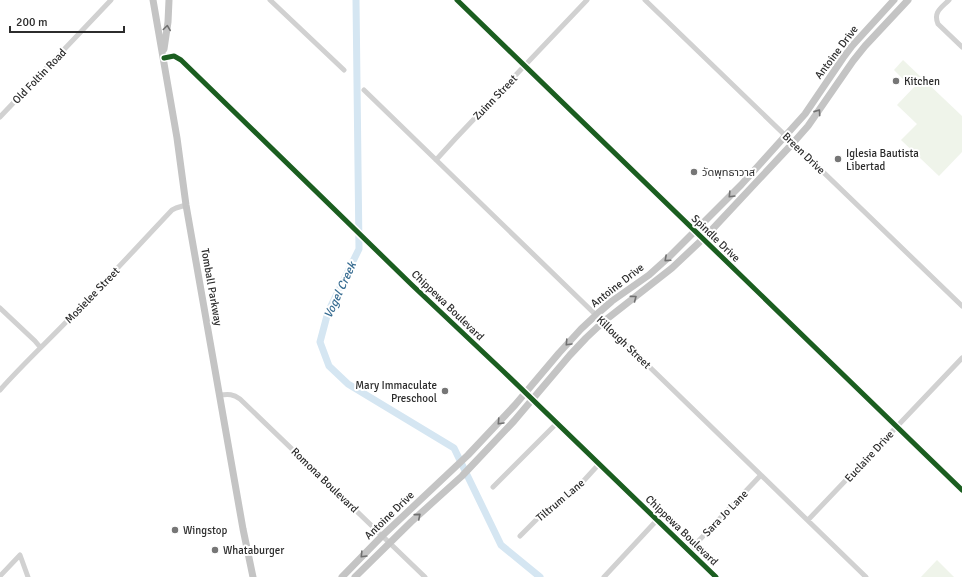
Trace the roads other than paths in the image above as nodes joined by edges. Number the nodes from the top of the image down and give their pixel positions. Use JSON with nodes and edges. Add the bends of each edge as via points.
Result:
{"nodes":[{"id":1,"x":111,"y":0,"type":"edge"},
{"id":2,"x":153,"y":0,"type":"edge"},
{"id":3,"x":169,"y":0,"type":"edge"},
{"id":4,"x":270,"y":0,"type":"edge"},
{"id":5,"x":457,"y":0,"type":"edge"},
{"id":6,"x":587,"y":0,"type":"edge"},
{"id":7,"x":645,"y":0,"type":"edge"},
{"id":8,"x":894,"y":0,"type":"edge"},
{"id":9,"x":908,"y":0,"type":"edge"},
{"id":10,"x":949,"y":0,"type":"edge"},
{"id":11,"x":962,"y":47,"type":"edge"},
{"id":12,"x":163,"y":57,"type":"junction"},
{"id":13,"x":525,"y":66,"type":"junction"},
{"id":14,"x":344,"y":70,"type":"dead end"},
{"id":15,"x":829,"y":78,"type":"junction"},
{"id":16,"x":837,"y":84,"type":"junction"},
{"id":17,"x":364,"y":90,"type":"dead end"},
{"id":18,"x":0,"y":117,"type":"edge"},
{"id":19,"x":786,"y":136,"type":"junction"},
{"id":20,"x":793,"y":143,"type":"junction"},
{"id":21,"x":436,"y":160,"type":"junction"},
{"id":22,"x":741,"y":185,"type":"junction"},
{"id":23,"x":748,"y":191,"type":"junction"},
{"id":24,"x":186,"y":205,"type":"junction"},
{"id":25,"x":696,"y":232,"type":"junction"},
{"id":26,"x":703,"y":239,"type":"junction"},
{"id":27,"x":649,"y":275,"type":"junction"},
{"id":28,"x":655,"y":282,"type":"junction"},
{"id":29,"x":962,"y":306,"type":"edge"},
{"id":30,"x":0,"y":308,"type":"edge"},
{"id":31,"x":596,"y":315,"type":"junction"},
{"id":32,"x":603,"y":322,"type":"junction"},
{"id":33,"x":40,"y":347,"type":"junction"},
{"id":34,"x":962,"y":358,"type":"edge"},
{"id":35,"x":0,"y":390,"type":"edge"},
{"id":36,"x":526,"y":393,"type":"junction"},
{"id":37,"x":220,"y":395,"type":"junction"},
{"id":38,"x":532,"y":399,"type":"junction"},
{"id":39,"x":557,"y":423,"type":"junction"},
{"id":40,"x":897,"y":427,"type":"junction"},
{"id":41,"x":487,"y":435,"type":"junction"},
{"id":42,"x":494,"y":442,"type":"junction"},
{"id":43,"x":599,"y":464,"type":"junction"},
{"id":44,"x":761,"y":475,"type":"junction"},
{"id":45,"x":493,"y":487,"type":"dead end"},
{"id":46,"x":962,"y":490,"type":"edge"},
{"id":47,"x":425,"y":495,"type":"junction"},
{"id":48,"x":432,"y":504,"type":"junction"},
{"id":49,"x":657,"y":520,"type":"junction"},
{"id":50,"x":808,"y":520,"type":"junction"},
{"id":51,"x":382,"y":536,"type":"junction"},
{"id":52,"x":520,"y":536,"type":"dead end"},
{"id":53,"x":389,"y":543,"type":"junction"},
{"id":54,"x":689,"y":551,"type":"junction"},
{"id":55,"x":0,"y":576,"type":"edge"},
{"id":56,"x":28,"y":577,"type":"edge"},
{"id":57,"x":253,"y":577,"type":"edge"},
{"id":58,"x":342,"y":577,"type":"edge"},
{"id":59,"x":355,"y":577,"type":"edge"},
{"id":60,"x":425,"y":577,"type":"edge"},
{"id":61,"x":604,"y":577,"type":"edge"},
{"id":62,"x":716,"y":577,"type":"edge"},
{"id":63,"x":866,"y":577,"type":"edge"}],
"edges":[{"from":1,"to":18,"type":"street","name":"Old Foltin Road"},
{"from":2,"to":12,"type":"main road","name":"Tomball Parkway"},
{"from":12,"to":3,"type":"main road","one_way":true},
{"from":4,"to":14,"type":"street"},
{"from":5,"to":13,"type":"street","name":"Spindle Drive"},
{"from":6,"to":13,"type":"street","name":"Zuinn Street"},
{"from":7,"to":19,"type":"street","name":"Breen Drive"},
{"from":8,"to":15,"type":"main road","name":"Antoine Drive","via":[[852,46]]},
{"from":9,"to":16,"type":"main road","name":"Antoine Drive","via":[[857,56]]},
{"from":10,"to":11,"type":"street","via":[[937,12],[936,20]]},
{"from":12,"to":24,"type":"main road","name":"Tomball Parkway"},
{"from":12,"to":36,"type":"street","name":"Chippewa Boulevard","via":[[174,56],[181,60]]},
{"from":13,"to":21,"type":"street","name":"Zuinn Street"},
{"from":13,"to":25,"type":"street","name":"Spindle Drive"},
{"from":15,"to":16,"type":"main road"},
{"from":15,"to":19,"type":"main road","name":"Antoine Drive","via":[[805,114]]},
{"from":20,"to":16,"type":"main road","name":"Antoine Drive","one_way":true},
{"from":17,"to":21,"type":"street","name":"Killough Street"},
{"from":19,"to":20,"type":"street","name":"Breen Drive"},
{"from":19,"to":22,"type":"main road","name":"Antoine Drive"},
{"from":20,"to":23,"type":"main road","name":"Antoine Drive"},
{"from":20,"to":29,"type":"street","name":"Breen Drive"},
{"from":21,"to":31,"type":"street","name":"Killough Street"},
{"from":22,"to":23,"type":"main road"},
{"from":22,"to":25,"type":"main road","name":"Antoine Drive","one_way":true},
{"from":23,"to":26,"type":"main road","name":"Antoine Drive"},
{"from":24,"to":33,"type":"street","name":"Mosielee Street","via":[[172,210],[69,320]]},
{"from":24,"to":37,"type":"main road","name":"Tomball Parkway"},
{"from":25,"to":26,"type":"street","name":"Spindle Drive"},
{"from":25,"to":27,"type":"main road","name":"Antoine Drive","one_way":true},
{"from":26,"to":28,"type":"main road","name":"Antoine Drive"},
{"from":26,"to":40,"type":"street","name":"Spindle Drive"},
{"from":27,"to":28,"type":"main road"},
{"from":27,"to":31,"type":"main road","name":"Antoine Drive"},
{"from":32,"to":28,"type":"main road","name":"Antoine Drive","one_way":true},
{"from":30,"to":33,"type":"street"},
{"from":31,"to":32,"type":"street","name":"Killough Street"},
{"from":31,"to":36,"type":"main road","name":"Antoine Drive","one_way":true,"via":[[559,353]]},
{"from":32,"to":38,"type":"main road","name":"Antoine Drive"},
{"from":32,"to":44,"type":"street","name":"Killough Street"},
{"from":33,"to":35,"type":"street","name":"Mosielee Street"},
{"from":34,"to":40,"type":"street","name":"Euclaire Drive"},
{"from":36,"to":38,"type":"street","name":"Chippewa Boulevard"},
{"from":36,"to":41,"type":"main road","name":"Antoine Drive","one_way":true},
{"from":37,"to":51,"type":"street","name":"Romona Boulevard","via":[[231,394],[240,399]]},
{"from":37,"to":57,"type":"main road","name":"Tomball Parkway"},
{"from":38,"to":39,"type":"street","name":"Chippewa Boulevard"},
{"from":38,"to":42,"type":"main road","name":"Antoine Drive"},
{"from":39,"to":43,"type":"street","name":"Chippewa Boulevard"},
{"from":39,"to":45,"type":"street"},
{"from":40,"to":46,"type":"street","name":"Spindle Drive"},
{"from":40,"to":50,"type":"street","name":"Euclaire Drive"},
{"from":41,"to":42,"type":"main road"},
{"from":41,"to":47,"type":"main road","name":"Antoine Drive"},
{"from":42,"to":48,"type":"main road","name":"Antoine Drive"},
{"from":43,"to":49,"type":"street","name":"Chippewa Boulevard"},
{"from":43,"to":52,"type":"street","name":"Tiltrum Lane","via":[[578,487],[542,514]]},
{"from":44,"to":50,"type":"street","name":"Killough Street"},
{"from":44,"to":54,"type":"street","name":"Sara Jo Lane"},
{"from":47,"to":48,"type":"main road"},
{"from":47,"to":51,"type":"main road","name":"Antoine Drive"},
{"from":53,"to":48,"type":"main road","name":"Antoine Drive","one_way":true},
{"from":49,"to":54,"type":"street","name":"Chippewa Boulevard"},
{"from":49,"to":61,"type":"street"},
{"from":50,"to":63,"type":"street","name":"Killough Street"},
{"from":51,"to":53,"type":"street","name":"Romona Boulevard"},
{"from":51,"to":58,"type":"main road","name":"Antoine Drive","one_way":true},
{"from":53,"to":59,"type":"main road","name":"Antoine Drive"},
{"from":53,"to":60,"type":"street","name":"Romona Boulevard"},
{"from":54,"to":62,"type":"street","name":"Chippewa Boulevard"},
{"from":55,"to":56,"type":"street","via":[[20,555]]}]}
